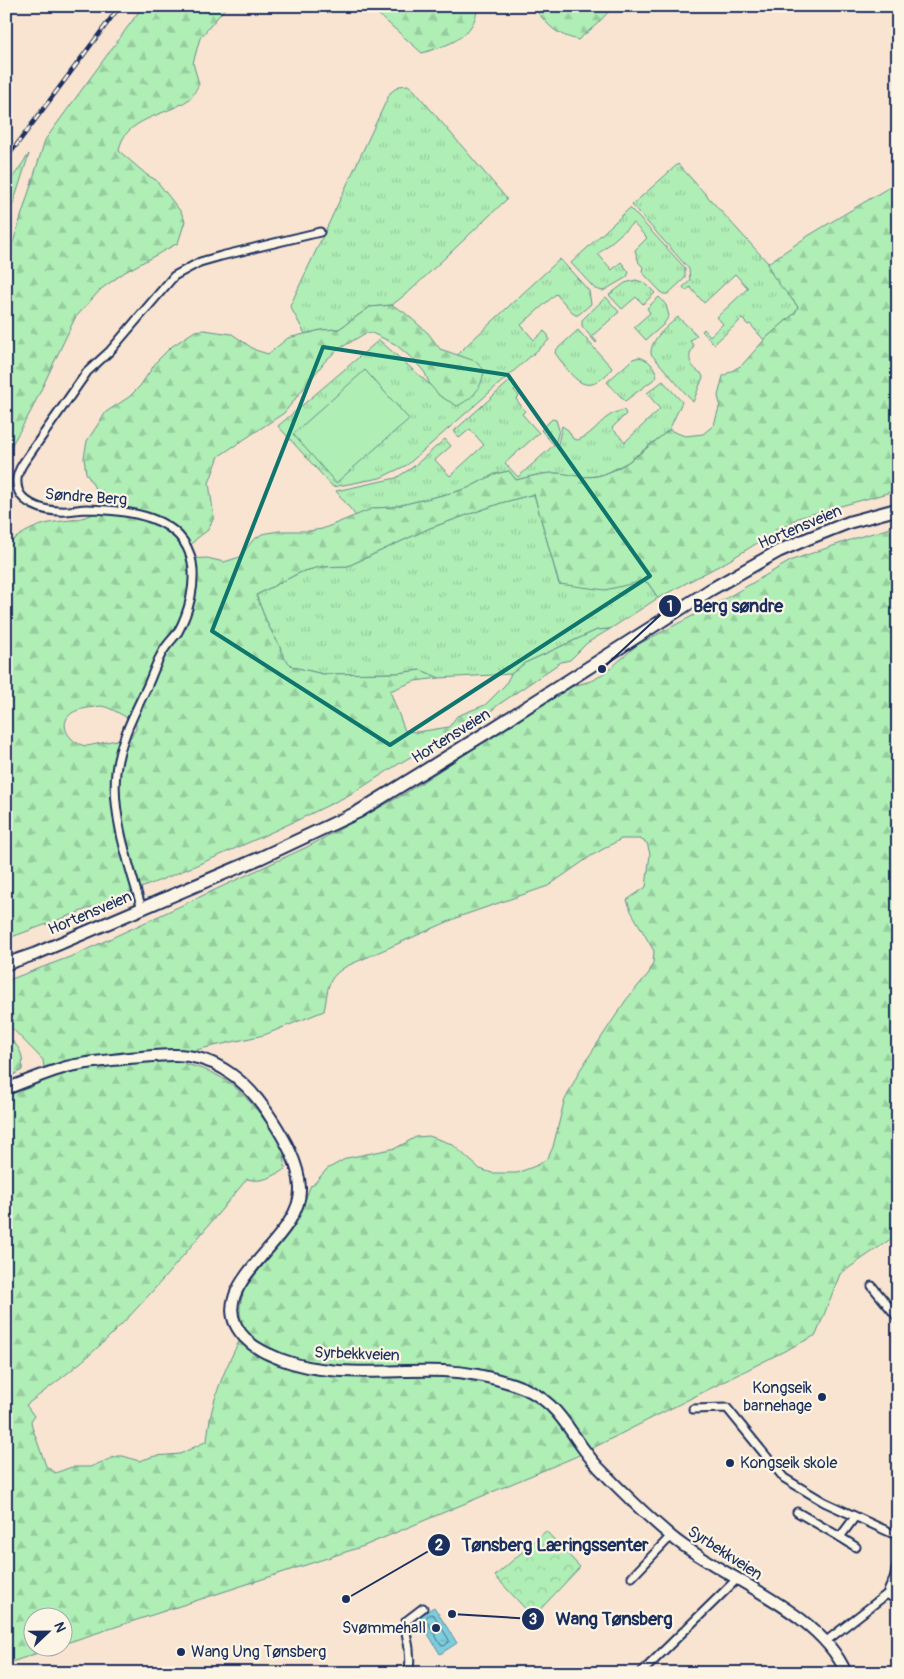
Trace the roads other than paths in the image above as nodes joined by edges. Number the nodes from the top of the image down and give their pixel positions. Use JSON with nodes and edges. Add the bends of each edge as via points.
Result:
{"nodes":[{"id":1,"x":320,"y":232,"type":"dead end"},
{"id":2,"x":898,"y":509,"type":"edge"},
{"id":3,"x":142,"y":909,"type":"junction"},
{"id":4,"x":6,"y":964,"type":"edge"},
{"id":5,"x":6,"y":1089,"type":"edge"},
{"id":6,"x":872,"y":1286,"type":"dead end"},
{"id":7,"x":898,"y":1318,"type":"edge"},
{"id":8,"x":693,"y":1409,"type":"dead end"},
{"id":9,"x":796,"y":1512,"type":"dead end"},
{"id":10,"x":855,"y":1517,"type":"junction"},
{"id":11,"x":671,"y":1536,"type":"junction"},
{"id":12,"x":898,"y":1536,"type":"edge"},
{"id":13,"x":840,"y":1537,"type":"junction"},
{"id":14,"x":856,"y":1548,"type":"dead end"},
{"id":15,"x":898,"y":1562,"type":"edge"},
{"id":16,"x":632,"y":1577,"type":"dead end"},
{"id":17,"x":737,"y":1579,"type":"junction"},
{"id":18,"x":887,"y":1594,"type":"junction"},
{"id":19,"x":898,"y":1601,"type":"edge"},
{"id":20,"x":423,"y":1608,"type":"dead end"},
{"id":21,"x":825,"y":1642,"type":"junction"},
{"id":22,"x":409,"y":1673,"type":"edge"},
{"id":23,"x":641,"y":1673,"type":"edge"},
{"id":24,"x":846,"y":1673,"type":"edge"}],
"edges":[{"from":1,"to":3,"type":"street","name":"Søndre Berg","via":[[200,262],[174,276],[88,372],[18,474],[16,484],[21,493],[39,508],[142,515],[174,532],[186,544],[191,560],[194,574],[187,611],[178,632],[162,653],[136,711],[115,773],[116,813]]},
{"from":2,"to":3,"type":"main road","name":"Hortensveien","via":[[850,522],[779,551],[710,590],[358,812]]},
{"from":3,"to":4,"type":"main road","name":"Hortensveien"},
{"from":5,"to":11,"type":"main road","name":"Syrbekkveien","via":[[91,1062],[177,1055],[225,1069],[250,1090],[270,1116],[292,1157],[300,1188],[298,1206],[291,1221],[247,1274],[233,1297],[233,1321],[247,1341],[271,1355],[317,1370],[448,1371],[530,1390],[553,1406],[597,1466]]},
{"from":6,"to":7,"type":"street"},
{"from":8,"to":10,"type":"street","via":[[727,1408],[784,1478]]},
{"from":9,"to":13,"type":"street"},
{"from":10,"to":12,"type":"street"},
{"from":10,"to":13,"type":"street"},
{"from":11,"to":16,"type":"street"},
{"from":11,"to":17,"type":"main road","name":"Syrbekkveien"},
{"from":13,"to":14,"type":"street"},
{"from":15,"to":18,"type":"street"},
{"from":17,"to":21,"type":"main road","name":"Syrbekkveien","via":[[795,1615]]},
{"from":17,"to":23,"type":"street"},
{"from":18,"to":19,"type":"street"},
{"from":18,"to":21,"type":"street"},
{"from":20,"to":22,"type":"street","via":[[405,1624]]},
{"from":21,"to":24,"type":"main road","name":"Syrbekkveien"}]}
